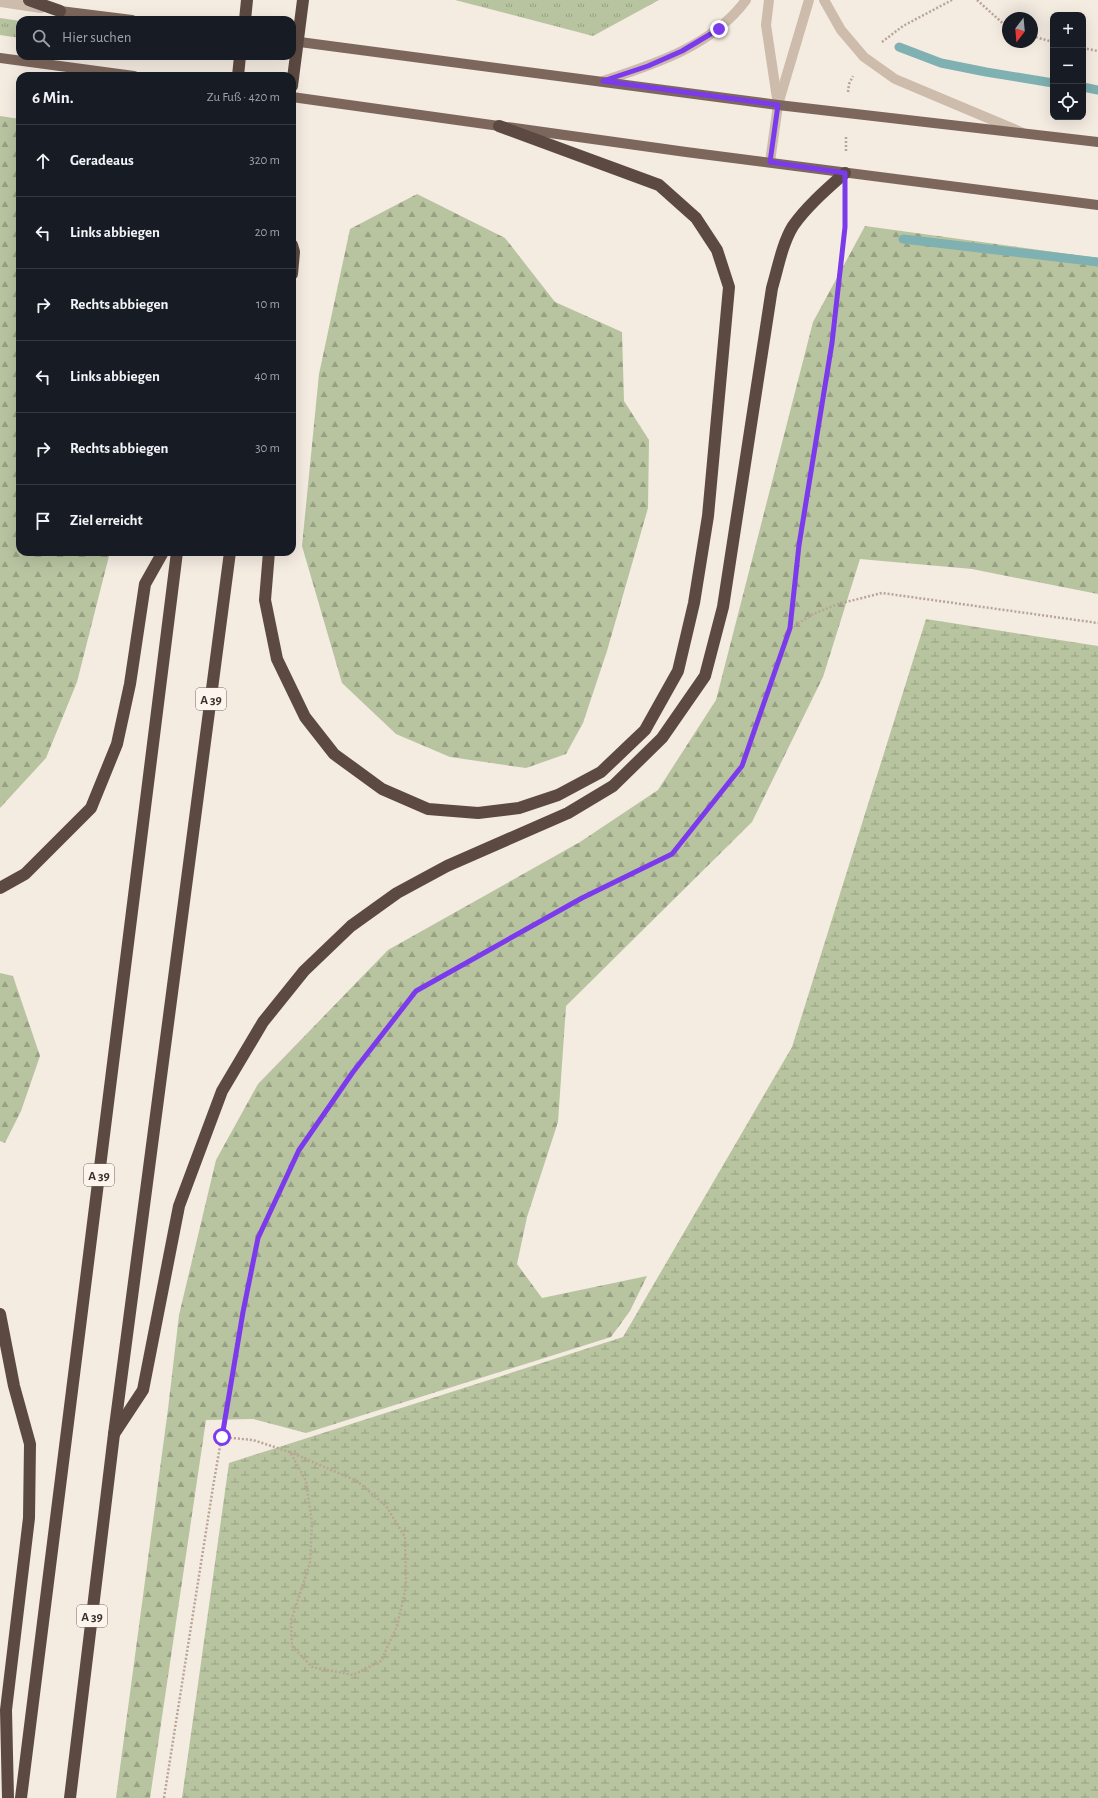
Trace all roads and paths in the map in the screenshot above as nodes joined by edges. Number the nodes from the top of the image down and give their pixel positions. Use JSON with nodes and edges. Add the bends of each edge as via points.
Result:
{"nodes":[{"id":1,"x":29,"y":0,"type":"edge"},
{"id":2,"x":248,"y":0,"type":"edge"},
{"id":3,"x":304,"y":0,"type":"edge"},
{"id":4,"x":746,"y":0,"type":"edge"},
{"id":5,"x":769,"y":0,"type":"edge"},
{"id":6,"x":809,"y":0,"type":"edge"},
{"id":7,"x":824,"y":0,"type":"edge"},
{"id":8,"x":952,"y":0,"type":"edge"},
{"id":9,"x":977,"y":0,"type":"edge"},
{"id":10,"x":0,"y":2,"type":"edge"},
{"id":11,"x":60,"y":11,"type":"junction"},
{"id":12,"x":100,"y":16,"type":"edge"},
{"id":13,"x":246,"y":16,"type":"edge"},
{"id":14,"x":1002,"y":23,"type":"edge"},
{"id":15,"x":1038,"y":38,"type":"edge"},
{"id":16,"x":1050,"y":41,"type":"edge"},
{"id":17,"x":296,"y":42,"type":"edge"},
{"id":18,"x":1086,"y":49,"type":"edge"},
{"id":19,"x":1098,"y":51,"type":"edge"},
{"id":20,"x":296,"y":57,"type":"edge"},
{"id":21,"x":864,"y":57,"type":"junction"},
{"id":22,"x":0,"y":58,"type":"edge"},
{"id":23,"x":240,"y":60,"type":"edge"},
{"id":24,"x":296,"y":60,"type":"edge"},
{"id":25,"x":104,"y":72,"type":"edge"},
{"id":26,"x":238,"y":72,"type":"edge"},
{"id":27,"x":294,"y":72,"type":"edge"},
{"id":28,"x":603,"y":81,"type":"junction"},
{"id":29,"x":296,"y":98,"type":"edge"},
{"id":30,"x":778,"y":105,"type":"junction"},
{"id":31,"x":499,"y":126,"type":"junction"},
{"id":32,"x":1021,"y":132,"type":"junction"},
{"id":33,"x":1098,"y":142,"type":"edge"},
{"id":34,"x":770,"y":162,"type":"junction"},
{"id":35,"x":845,"y":173,"type":"junction"},
{"id":36,"x":1098,"y":205,"type":"edge"},
{"id":37,"x":162,"y":556,"type":"edge"},
{"id":38,"x":176,"y":556,"type":"edge"},
{"id":39,"x":229,"y":556,"type":"edge"},
{"id":40,"x":269,"y":556,"type":"edge"},
{"id":41,"x":1098,"y":623,"type":"edge"},
{"id":42,"x":790,"y":628,"type":"junction"},
{"id":43,"x":0,"y":888,"type":"edge"},
{"id":44,"x":0,"y":1314,"type":"edge"},
{"id":45,"x":114,"y":1434,"type":"junction"},
{"id":46,"x":222,"y":1437,"type":"junction"},
{"id":47,"x":290,"y":1452,"type":"junction"},
{"id":48,"x":8,"y":1798,"type":"edge"},
{"id":49,"x":21,"y":1798,"type":"edge"},
{"id":50,"x":70,"y":1798,"type":"edge"},
{"id":51,"x":164,"y":1798,"type":"edge"}],
"edges":[{"from":1,"to":11,"type":"highway"},
{"from":2,"to":13,"type":"highway"},
{"from":3,"to":20,"type":"highway","bridge":true},
{"from":4,"to":28,"type":"street","via":[[719,29],[682,51]]},
{"from":5,"to":30,"type":"street","via":[[766,25]]},
{"from":6,"to":30,"type":"street"},
{"from":7,"to":21,"type":"street","via":[[841,30]]},
{"from":8,"to":21,"type":"path","via":[[903,26]]},
{"from":9,"to":14,"type":"path"},
{"from":10,"to":11,"type":"street"},
{"from":11,"to":12,"type":"main road"},
{"from":15,"to":16,"type":"path"},
{"from":17,"to":28,"type":"main road"},
{"from":18,"to":19,"type":"path"},
{"from":21,"to":32,"type":"street","via":[[895,78]]},
{"from":22,"to":25,"type":"main road"},
{"from":23,"to":26,"type":"highway"},
{"from":24,"to":27,"type":"highway","bridge":true},
{"from":28,"to":30,"type":"main road"},
{"from":29,"to":31,"type":"main road"},
{"from":30,"to":32,"type":"main road"},
{"from":30,"to":34,"type":"street"},
{"from":31,"to":34,"type":"main road"},
{"from":31,"to":40,"type":"highway","via":[[659,186],[696,218],[717,250],[727,280],[729,287],[708,516],[694,603],[678,671],[646,730],[600,772],[558,795],[519,808],[478,813],[428,808],[382,789],[334,754],[305,717],[276,659],[265,600]]},
{"from":32,"to":33,"type":"main road"},
{"from":34,"to":35,"type":"main road"},
{"from":35,"to":36,"type":"main road"},
{"from":35,"to":42,"type":"path","via":[[845,227],[832,343],[799,545]]},
{"from":35,"to":45,"type":"highway","via":[[814,200],[793,227],[785,244],[772,288],[723,607],[705,676],[662,738],[613,786],[568,813],[447,866],[397,893],[351,926],[304,972],[263,1022],[222,1091],[179,1206],[144,1390]]},
{"from":37,"to":43,"type":"highway","via":[[145,584],[130,684],[117,744],[91,808],[26,874]]},
{"from":38,"to":49,"type":"highway","number":"A 39"},
{"from":39,"to":45,"type":"highway","number":"A 39"},
{"from":41,"to":42,"type":"path","via":[[882,593],[838,604],[813,614]]},
{"from":42,"to":46,"type":"path","via":[[742,766],[672,854],[582,898],[416,991],[353,1072],[299,1150],[258,1238]]},
{"from":44,"to":48,"type":"highway","via":[[14,1386],[30,1444],[29,1518],[6,1710]]},
{"from":45,"to":50,"type":"highway","number":"A 39"},
{"from":46,"to":47,"type":"path","via":[[253,1440]]},
{"from":46,"to":51,"type":"path"},
{"from":47,"to":47,"type":"path","via":[[306,1480],[312,1523],[310,1563],[290,1620],[292,1646],[312,1667],[353,1675],[381,1661],[397,1626],[406,1587],[405,1537],[386,1506],[357,1481]]}]}
